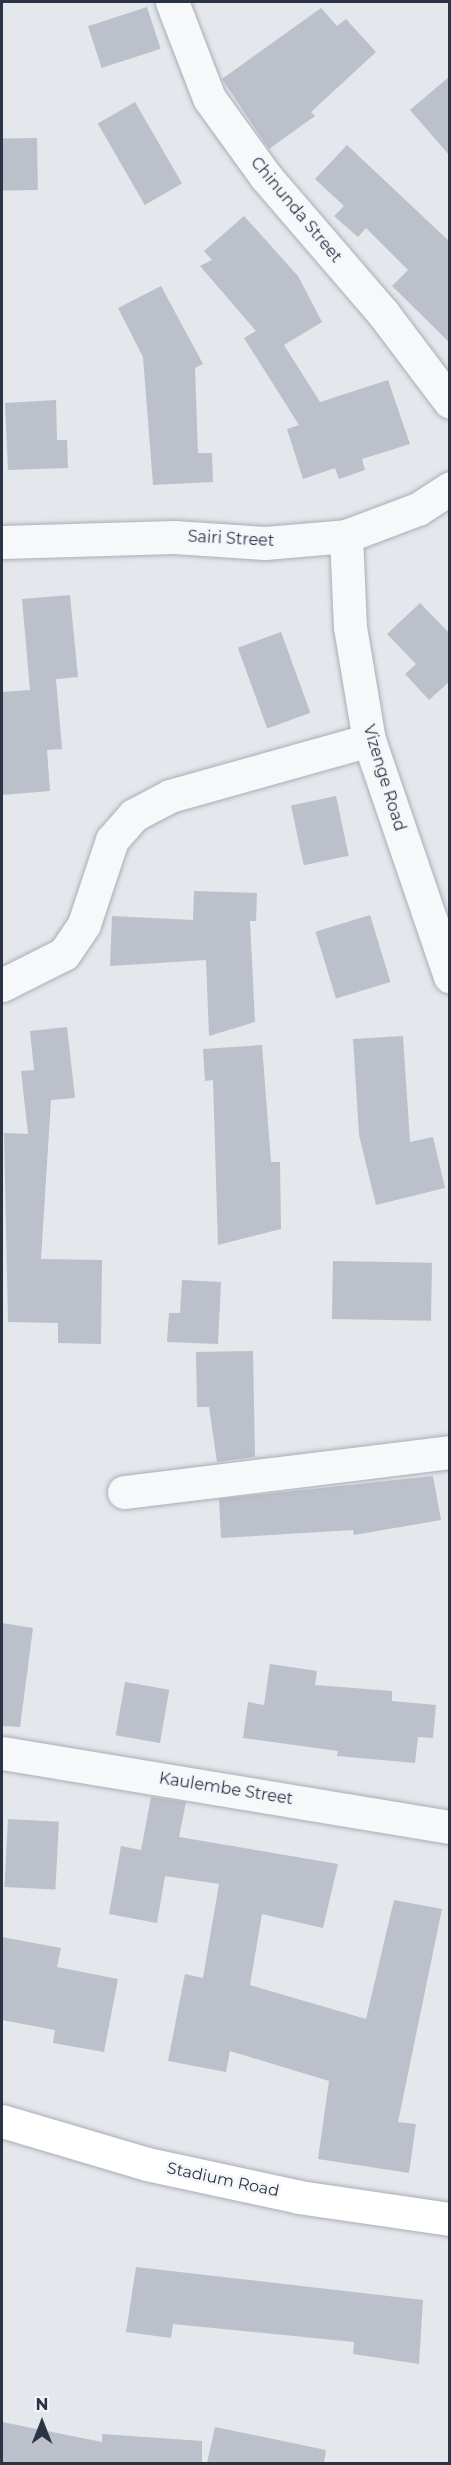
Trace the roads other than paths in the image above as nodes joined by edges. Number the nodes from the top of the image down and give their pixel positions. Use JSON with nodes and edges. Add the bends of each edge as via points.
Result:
{"nodes":[{"id":1,"x":172,"y":2,"type":"edge"},
{"id":2,"x":450,"y":402,"type":"edge"},
{"id":3,"x":450,"y":488,"type":"edge"},
{"id":4,"x":346,"y":536,"type":"junction"},
{"id":5,"x":2,"y":542,"type":"edge"},
{"id":6,"x":369,"y":740,"type":"junction"},
{"id":7,"x":450,"y":977,"type":"edge"},
{"id":8,"x":2,"y":985,"type":"edge"},
{"id":9,"x":450,"y":1452,"type":"edge"},
{"id":10,"x":124,"y":1492,"type":"dead end"},
{"id":11,"x":2,"y":1753,"type":"edge"},
{"id":12,"x":450,"y":1827,"type":"edge"},
{"id":13,"x":2,"y":2121,"type":"edge"},
{"id":14,"x":450,"y":2219,"type":"edge"}],
"edges":[{"from":1,"to":2,"type":"street","name":"Chinunda Street","via":[[209,98],[266,177],[383,313]]},
{"from":3,"to":4,"type":"street","name":"Sairi Street","via":[[418,509]]},
{"from":4,"to":5,"type":"street","name":"Sairi Street","via":[[265,543],[174,537]]},
{"from":4,"to":6,"type":"street","name":"Vizenge Road","via":[[350,627]]},
{"from":6,"to":7,"type":"street","name":"Vizenge Road"},
{"from":6,"to":8,"type":"street","via":[[170,796],[134,815],[112,840],[84,924],[64,954]]},
{"from":9,"to":10,"type":"street"},
{"from":11,"to":12,"type":"street","name":"Kaulembe Street"},
{"from":13,"to":14,"type":"street","name":"Stadium Road","via":[[147,2164],[299,2197]]}]}
